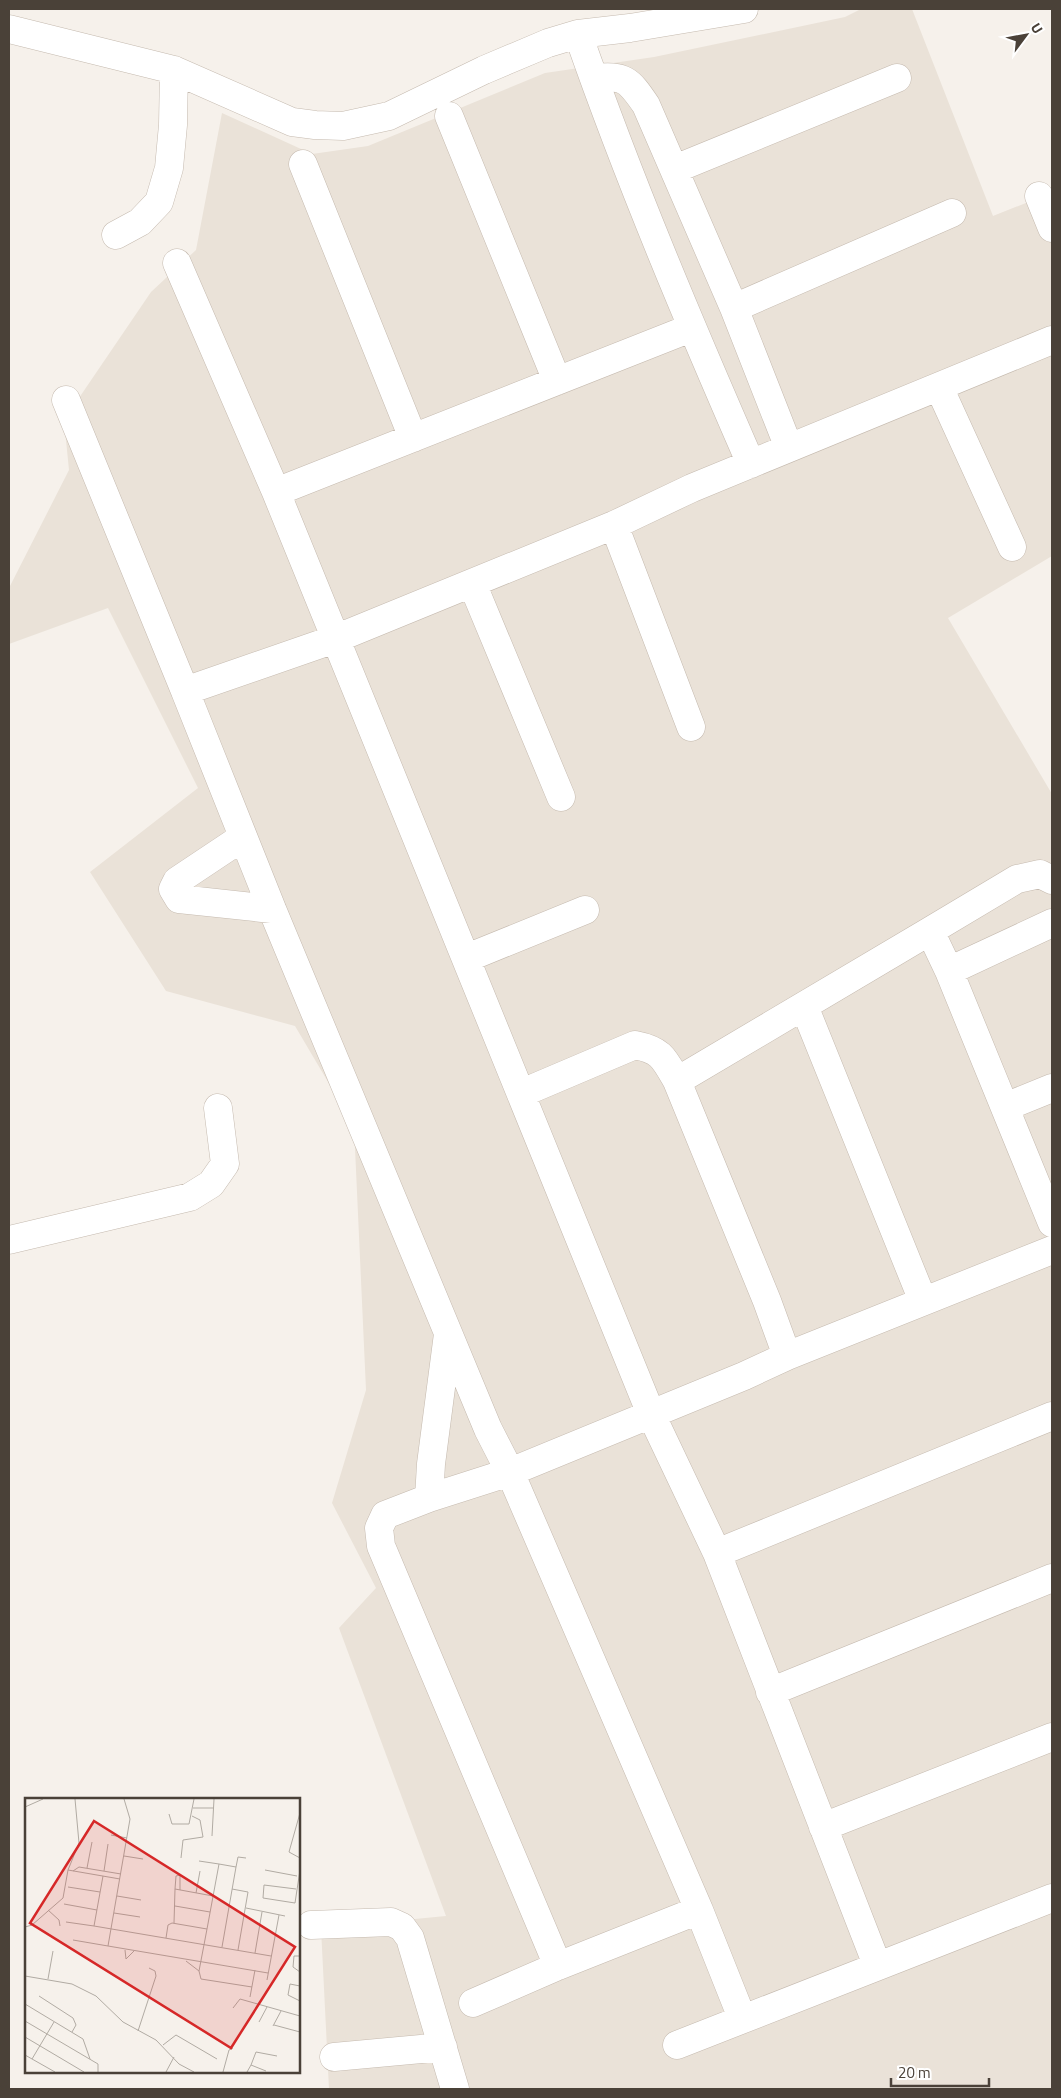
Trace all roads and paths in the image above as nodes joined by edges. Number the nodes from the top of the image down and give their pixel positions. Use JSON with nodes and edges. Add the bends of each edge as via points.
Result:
{"nodes":[{"id":1,"x":744,"y":9,"type":"edge"},
{"id":2,"x":9,"y":29,"type":"edge"},
{"id":3,"x":578,"y":34,"type":"junction"},
{"id":4,"x":174,"y":70,"type":"junction"},
{"id":5,"x":594,"y":78,"type":"junction"},
{"id":6,"x":897,"y":78,"type":"dead end"},
{"id":7,"x":449,"y":116,"type":"dead end"},
{"id":8,"x":303,"y":164,"type":"dead end"},
{"id":9,"x":675,"y":169,"type":"junction"},
{"id":10,"x":1039,"y":196,"type":"dead end"},
{"id":11,"x":952,"y":212,"type":"dead end"},
{"id":12,"x":1052,"y":228,"type":"edge"},
{"id":13,"x":116,"y":235,"type":"dead end"},
{"id":14,"x":177,"y":263,"type":"dead end"},
{"id":15,"x":734,"y":308,"type":"junction"},
{"id":16,"x":692,"y":328,"type":"junction"},
{"id":17,"x":1052,"y":340,"type":"edge"},
{"id":18,"x":557,"y":381,"type":"junction"},
{"id":19,"x":939,"y":386,"type":"junction"},
{"id":20,"x":66,"y":400,"type":"dead end"},
{"id":21,"x":413,"y":438,"type":"junction"},
{"id":22,"x":789,"y":448,"type":"junction"},
{"id":23,"x":751,"y":464,"type":"junction"},
{"id":24,"x":276,"y":492,"type":"junction"},
{"id":25,"x":614,"y":525,"type":"junction"},
{"id":26,"x":1012,"y":546,"type":"dead end"},
{"id":27,"x":472,"y":583,"type":"junction"},
{"id":28,"x":335,"y":639,"type":"junction"},
{"id":29,"x":185,"y":690,"type":"junction"},
{"id":30,"x":692,"y":727,"type":"dead end"},
{"id":31,"x":562,"y":797,"type":"dead end"},
{"id":32,"x":243,"y":837,"type":"junction"},
{"id":33,"x":1052,"y":880,"type":"edge"},
{"id":34,"x":272,"y":909,"type":"junction"},
{"id":35,"x":585,"y":910,"type":"dead end"},
{"id":36,"x":1052,"y":923,"type":"edge"},
{"id":37,"x":930,"y":931,"type":"junction"},
{"id":38,"x":467,"y":958,"type":"junction"},
{"id":39,"x":949,"y":971,"type":"junction"},
{"id":40,"x":804,"y":1006,"type":"junction"},
{"id":41,"x":677,"y":1081,"type":"junction"},
{"id":42,"x":1052,"y":1088,"type":"edge"},
{"id":43,"x":522,"y":1093,"type":"junction"},
{"id":44,"x":1005,"y":1107,"type":"junction"},
{"id":45,"x":218,"y":1108,"type":"dead end"},
{"id":46,"x":1052,"y":1223,"type":"edge"},
{"id":47,"x":9,"y":1240,"type":"edge"},
{"id":48,"x":1052,"y":1250,"type":"edge"},
{"id":49,"x":923,"y":1302,"type":"junction"},
{"id":50,"x":448,"y":1332,"type":"junction"},
{"id":51,"x":788,"y":1356,"type":"junction"},
{"id":52,"x":651,"y":1414,"type":"junction"},
{"id":53,"x":1052,"y":1416,"type":"edge"},
{"id":54,"x":510,"y":1472,"type":"junction"},
{"id":55,"x":429,"y":1498,"type":"junction"},
{"id":56,"x":717,"y":1553,"type":"junction"},
{"id":57,"x":1052,"y":1578,"type":"edge"},
{"id":58,"x":770,"y":1692,"type":"junction"},
{"id":59,"x":1052,"y":1737,"type":"edge"},
{"id":60,"x":823,"y":1828,"type":"junction"},
{"id":61,"x":1052,"y":1898,"type":"edge"},
{"id":62,"x":699,"y":1910,"type":"junction"},
{"id":63,"x":311,"y":1925,"type":"dead end"},
{"id":64,"x":877,"y":1965,"type":"junction"},
{"id":65,"x":558,"y":1966,"type":"junction"},
{"id":66,"x":473,"y":2003,"type":"dead end"},
{"id":67,"x":742,"y":2018,"type":"junction"},
{"id":68,"x":677,"y":2045,"type":"dead end"},
{"id":69,"x":443,"y":2046,"type":"junction"},
{"id":70,"x":334,"y":2057,"type":"dead end"},
{"id":71,"x":455,"y":2089,"type":"edge"}],
"edges":[{"from":1,"to":3,"type":"street"},
{"from":2,"to":4,"type":"street"},
{"from":3,"to":4,"type":"street","via":[[484,70],[389,116],[342,126],[292,122]]},
{"from":3,"to":5,"type":"street"},
{"from":4,"to":13,"type":"street","via":[[169,168],[159,202],[140,222]]},
{"from":5,"to":9,"type":"street","via":[[617,76],[635,88]]},
{"from":5,"to":16,"type":"street","via":[[634,188]]},
{"from":6,"to":9,"type":"street"},
{"from":7,"to":18,"type":"street"},
{"from":8,"to":21,"type":"street"},
{"from":9,"to":15,"type":"street"},
{"from":10,"to":12,"type":"street"},
{"from":11,"to":15,"type":"street"},
{"from":14,"to":24,"type":"street"},
{"from":15,"to":22,"type":"street"},
{"from":16,"to":18,"type":"street"},
{"from":16,"to":23,"type":"street"},
{"from":17,"to":19,"type":"street"},
{"from":18,"to":21,"type":"street"},
{"from":19,"to":22,"type":"street"},
{"from":19,"to":26,"type":"street"},
{"from":20,"to":29,"type":"street"},
{"from":21,"to":24,"type":"street"},
{"from":22,"to":23,"type":"street"},
{"from":23,"to":25,"type":"street"},
{"from":24,"to":28,"type":"street"},
{"from":25,"to":27,"type":"street"},
{"from":25,"to":30,"type":"street"},
{"from":27,"to":28,"type":"street"},
{"from":27,"to":31,"type":"street"},
{"from":28,"to":29,"type":"street"},
{"from":28,"to":38,"type":"street"},
{"from":29,"to":32,"type":"street"},
{"from":32,"to":34,"type":"street"},
{"from":32,"to":34,"type":"street","via":[[176,881],[174,889],[178,899]]},
{"from":33,"to":37,"type":"street","via":[[1040,874],[1018,879]]},
{"from":34,"to":50,"type":"street"},
{"from":35,"to":38,"type":"street"},
{"from":36,"to":39,"type":"street"},
{"from":37,"to":39,"type":"street"},
{"from":37,"to":40,"type":"street"},
{"from":38,"to":43,"type":"street"},
{"from":39,"to":44,"type":"street"},
{"from":40,"to":41,"type":"street"},
{"from":40,"to":49,"type":"street"},
{"from":41,"to":43,"type":"street","via":[[666,1062],[652,1049],[634,1045]]},
{"from":41,"to":51,"type":"street"},
{"from":42,"to":44,"type":"street"},
{"from":43,"to":52,"type":"street"},
{"from":44,"to":46,"type":"street"},
{"from":45,"to":47,"type":"street","via":[[225,1164],[211,1184],[190,1197]]},
{"from":48,"to":49,"type":"street"},
{"from":49,"to":51,"type":"street"},
{"from":50,"to":54,"type":"street","via":[[488,1429]]},
{"from":50,"to":55,"type":"street"},
{"from":51,"to":52,"type":"street"},
{"from":52,"to":54,"type":"street"},
{"from":52,"to":56,"type":"street"},
{"from":53,"to":56,"type":"street"},
{"from":54,"to":55,"type":"street"},
{"from":54,"to":62,"type":"street"},
{"from":55,"to":65,"type":"street","via":[[386,1515],[379,1528],[381,1546]]},
{"from":56,"to":58,"type":"street"},
{"from":57,"to":58,"type":"street"},
{"from":58,"to":60,"type":"street"},
{"from":59,"to":60,"type":"street"},
{"from":60,"to":64,"type":"street"},
{"from":61,"to":64,"type":"street"},
{"from":62,"to":65,"type":"street"},
{"from":62,"to":67,"type":"street"},
{"from":63,"to":69,"type":"street","via":[[391,1922],[402,1927],[410,1938]]},
{"from":64,"to":67,"type":"street"},
{"from":65,"to":66,"type":"street"},
{"from":67,"to":68,"type":"street"},
{"from":69,"to":70,"type":"street"},
{"from":69,"to":71,"type":"street"}]}
